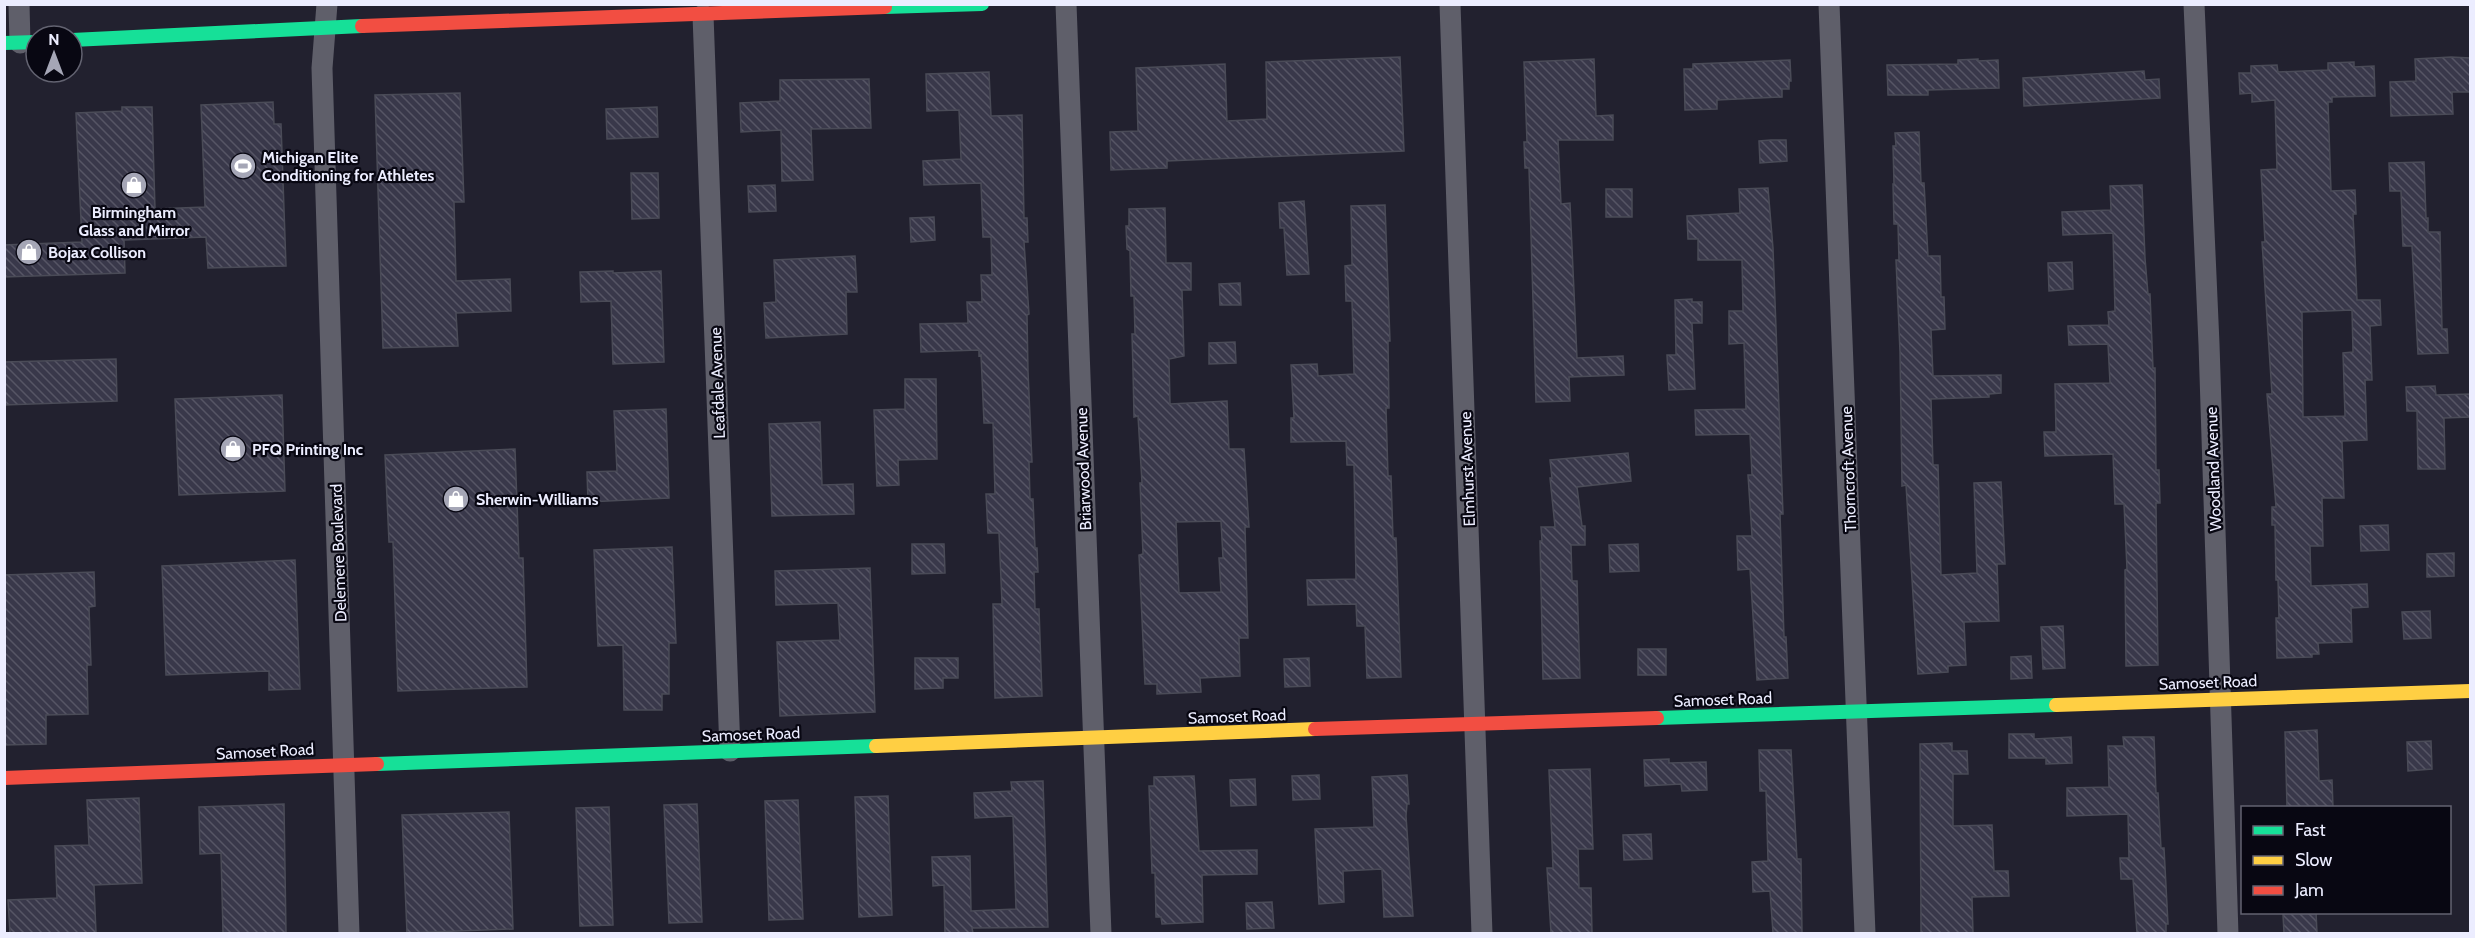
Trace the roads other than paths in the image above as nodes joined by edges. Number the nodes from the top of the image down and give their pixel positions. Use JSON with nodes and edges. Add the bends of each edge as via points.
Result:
{"nodes":[{"id":1,"x":19,"y":4,"type":"edge"},
{"id":2,"x":327,"y":4,"type":"edge"},
{"id":3,"x":982,"y":4,"type":"edge"},
{"id":4,"x":1066,"y":4,"type":"edge"},
{"id":5,"x":1450,"y":4,"type":"edge"},
{"id":6,"x":1829,"y":4,"type":"edge"},
{"id":7,"x":2194,"y":4,"type":"edge"},
{"id":8,"x":660,"y":10,"type":"edge"},
{"id":9,"x":703,"y":15,"type":"junction"},
{"id":10,"x":326,"y":28,"type":"junction"},
{"id":11,"x":84,"y":39,"type":"edge"},
{"id":12,"x":20,"y":43,"type":"edge"},
{"id":13,"x":2470,"y":691,"type":"edge"},
{"id":14,"x":2220,"y":698,"type":"junction"},
{"id":15,"x":1856,"y":711,"type":"junction"},
{"id":16,"x":1476,"y":724,"type":"junction"},
{"id":17,"x":1094,"y":738,"type":"junction"},
{"id":18,"x":730,"y":751,"type":"junction"},
{"id":19,"x":343,"y":764,"type":"junction"},
{"id":20,"x":4,"y":778,"type":"edge"},
{"id":21,"x":349,"y":933,"type":"edge"},
{"id":22,"x":1101,"y":933,"type":"edge"},
{"id":23,"x":1482,"y":933,"type":"edge"},
{"id":24,"x":1865,"y":933,"type":"edge"},
{"id":25,"x":2228,"y":933,"type":"edge"}],
"edges":[{"from":1,"to":12,"type":"street"},
{"from":2,"to":10,"type":"street","name":"Delemere Boulevard"},
{"from":3,"to":9,"type":"street"},
{"from":4,"to":17,"type":"street","name":"Briarwood Avenue"},
{"from":5,"to":16,"type":"street","name":"Elmhurst Avenue"},
{"from":6,"to":15,"type":"street","name":"Thorncroft Avenue"},
{"from":7,"to":14,"type":"street","name":"Woodland Avenue"},
{"from":8,"to":9,"type":"street"},
{"from":8,"to":10,"type":"street"},
{"from":9,"to":18,"type":"street","name":"Leafdale Avenue"},
{"from":10,"to":11,"type":"street"},
{"from":10,"to":19,"type":"street","name":"Delemere Boulevard","via":[[323,79]]},
{"from":13,"to":14,"type":"street","name":"Samoset Road"},
{"from":14,"to":15,"type":"street","name":"Samoset Road"},
{"from":14,"to":25,"type":"street","name":"Woodland Avenue"},
{"from":15,"to":16,"type":"street","name":"Samoset Road"},
{"from":15,"to":24,"type":"street","name":"Thorncroft Avenue"},
{"from":16,"to":17,"type":"street","name":"Samoset Road"},
{"from":16,"to":23,"type":"street","name":"Elmhurst Avenue"},
{"from":17,"to":18,"type":"street","name":"Samoset Road"},
{"from":17,"to":22,"type":"street","name":"Briarwood Avenue"},
{"from":18,"to":19,"type":"street","name":"Samoset Road"},
{"from":19,"to":20,"type":"street","name":"Samoset Road"},
{"from":19,"to":21,"type":"street","name":"Delemere Boulevard"}]}
